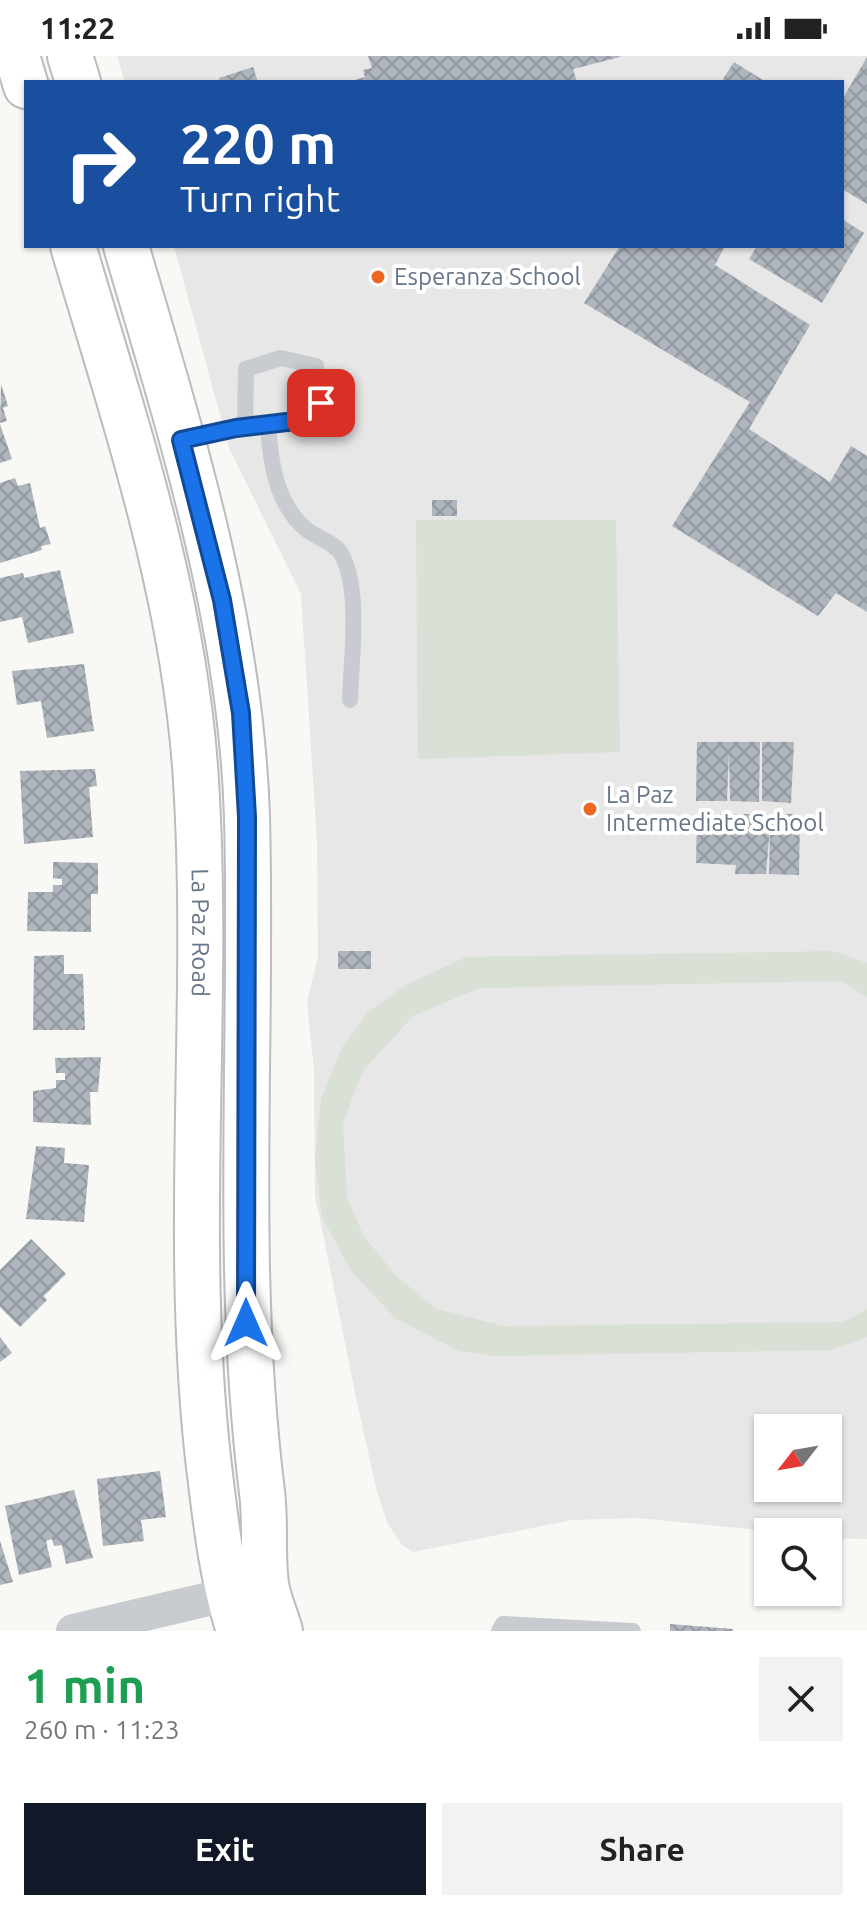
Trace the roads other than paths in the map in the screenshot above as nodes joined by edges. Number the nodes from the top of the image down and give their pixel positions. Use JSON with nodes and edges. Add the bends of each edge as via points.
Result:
{"nodes":[{"id":1,"x":17,"y":56,"type":"edge"},
{"id":2,"x":70,"y":56,"type":"edge"},
{"id":3,"x":24,"y":80,"type":"edge"},
{"id":4,"x":77,"y":80,"type":"edge"},
{"id":5,"x":74,"y":248,"type":"edge"},
{"id":6,"x":127,"y":248,"type":"edge"},
{"id":7,"x":268,"y":424,"type":"junction"},
{"id":8,"x":245,"y":427,"type":"junction"},
{"id":9,"x":181,"y":440,"type":"junction"},
{"id":10,"x":350,"y":700,"type":"dead end"},
{"id":11,"x":244,"y":1604,"type":"edge"},
{"id":12,"x":73,"y":1631,"type":"edge"},
{"id":13,"x":280,"y":1631,"type":"edge"},
{"id":14,"x":499,"y":1631,"type":"edge"},
{"id":15,"x":633,"y":1631,"type":"edge"}],
"edges":[{"from":1,"to":3,"type":"main road"},
{"from":2,"to":4,"type":"main road"},
{"from":5,"to":11,"type":"main road","name":"La Paz Road","via":[[156,532],[191,707],[199,898],[197,1293],[202,1402]]},
{"from":6,"to":9,"type":"main road","name":"La Paz Road"},
{"from":7,"to":8,"type":"lane"},
{"from":7,"to":8,"type":"lane","via":[[312,419],[321,403],[316,366],[281,358],[246,369]]},
{"from":7,"to":10,"type":"lane","via":[[271,465],[285,501],[305,529],[340,551],[352,582]]},
{"from":8,"to":9,"type":"lane"},
{"from":9,"to":11,"type":"main road","name":"La Paz Road","via":[[222,600],[241,713],[247,817],[246,1323],[263,1498]]},
{"from":11,"to":12,"type":"street"},
{"from":11,"to":13,"type":"main road","name":"La Paz Road"},
{"from":14,"to":15,"type":"lane","via":[[503,1624]]}]}
